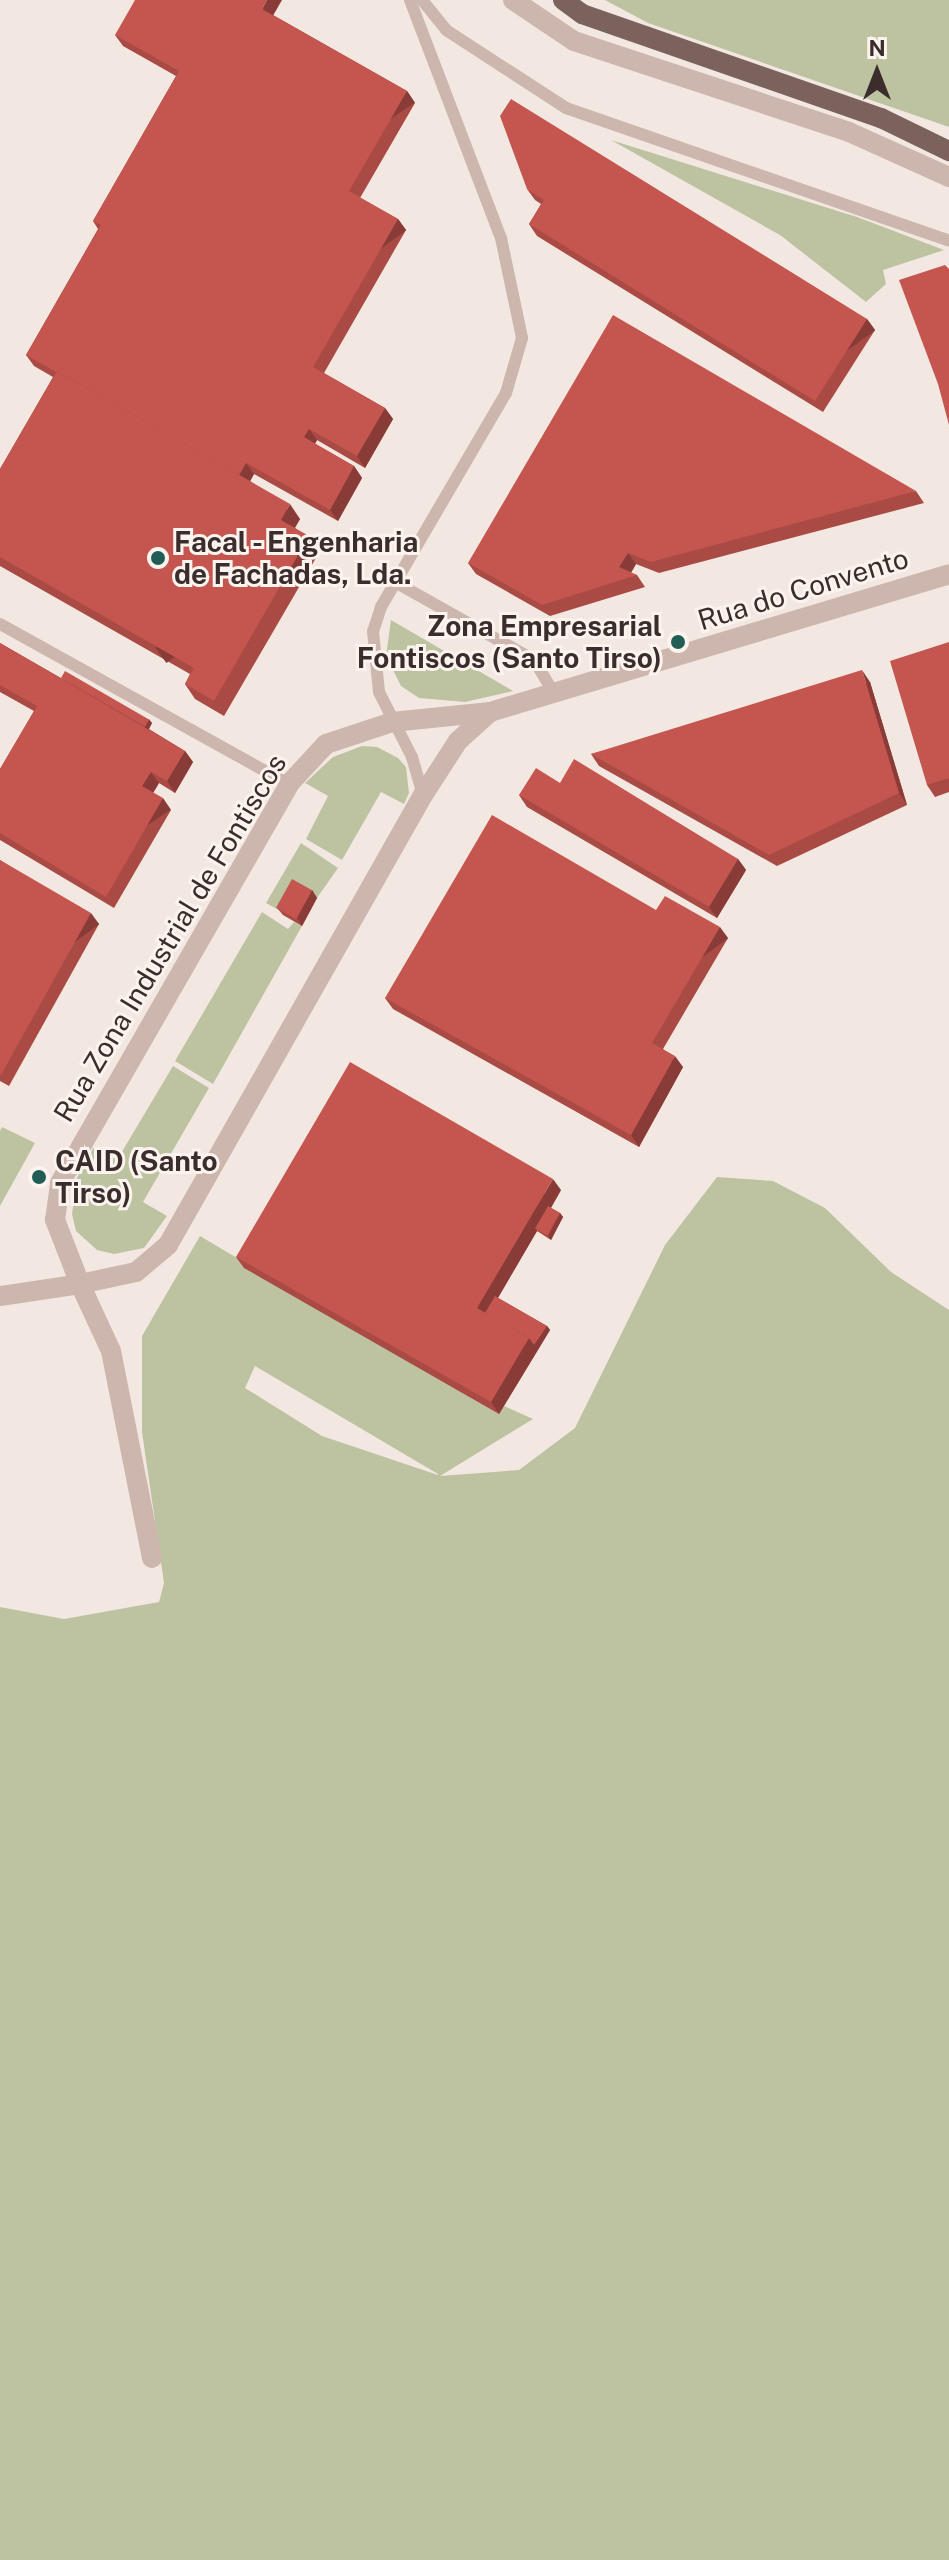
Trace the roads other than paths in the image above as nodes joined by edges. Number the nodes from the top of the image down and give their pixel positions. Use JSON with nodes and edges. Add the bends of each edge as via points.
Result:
{"nodes":[{"id":1,"x":410,"y":0,"type":"edge"},
{"id":2,"x":422,"y":0,"type":"edge"},
{"id":3,"x":513,"y":0,"type":"edge"},
{"id":4,"x":563,"y":0,"type":"edge"},
{"id":5,"x":949,"y":151,"type":"edge"},
{"id":6,"x":949,"y":177,"type":"edge"},
{"id":7,"x":949,"y":241,"type":"edge"},
{"id":8,"x":949,"y":574,"type":"edge"},
{"id":9,"x":395,"y":582,"type":"junction"},
{"id":10,"x":0,"y":624,"type":"edge"},
{"id":11,"x":554,"y":693,"type":"junction"},
{"id":12,"x":490,"y":712,"type":"junction"},
{"id":13,"x":392,"y":722,"type":"junction"},
{"id":14,"x":289,"y":784,"type":"junction"},
{"id":15,"x":423,"y":795,"type":"junction"},
{"id":16,"x":80,"y":1284,"type":"junction"},
{"id":17,"x":0,"y":1296,"type":"edge"},
{"id":18,"x":152,"y":1558,"type":"dead end"}],
"edges":[{"from":1,"to":9,"type":"lane","via":[[501,238],[522,338],[506,393]]},
{"from":2,"to":7,"type":"lane","via":[[446,30],[566,108]]},
{"from":3,"to":6,"type":"street","via":[[574,41],[849,132]]},
{"from":4,"to":5,"type":"main road","via":[[582,14],[881,118]]},
{"from":8,"to":11,"type":"street","name":"Rua do Convento"},
{"from":9,"to":11,"type":"lane","via":[[534,660]]},
{"from":9,"to":13,"type":"lane","via":[[373,631],[372,660]]},
{"from":10,"to":14,"type":"lane"},
{"from":11,"to":12,"type":"street","name":"Rua do Convento"},
{"from":12,"to":13,"type":"street","name":"Rua Zona Industrial de Fontiscos"},
{"from":12,"to":15,"type":"street","via":[[458,741]]},
{"from":13,"to":14,"type":"street","name":"Rua Zona Industrial de Fontiscos","via":[[326,744]]},
{"from":13,"to":15,"type":"lane","via":[[412,757]]},
{"from":14,"to":16,"type":"street","name":"Rua Zona Industrial de Fontiscos","via":[[60,1183],[55,1220]]},
{"from":15,"to":16,"type":"street","via":[[168,1245],[136,1272]]},
{"from":16,"to":17,"type":"street"},
{"from":16,"to":18,"type":"street","name":"Rua Zona Industrial de Fontiscos","via":[[111,1351]]}]}
